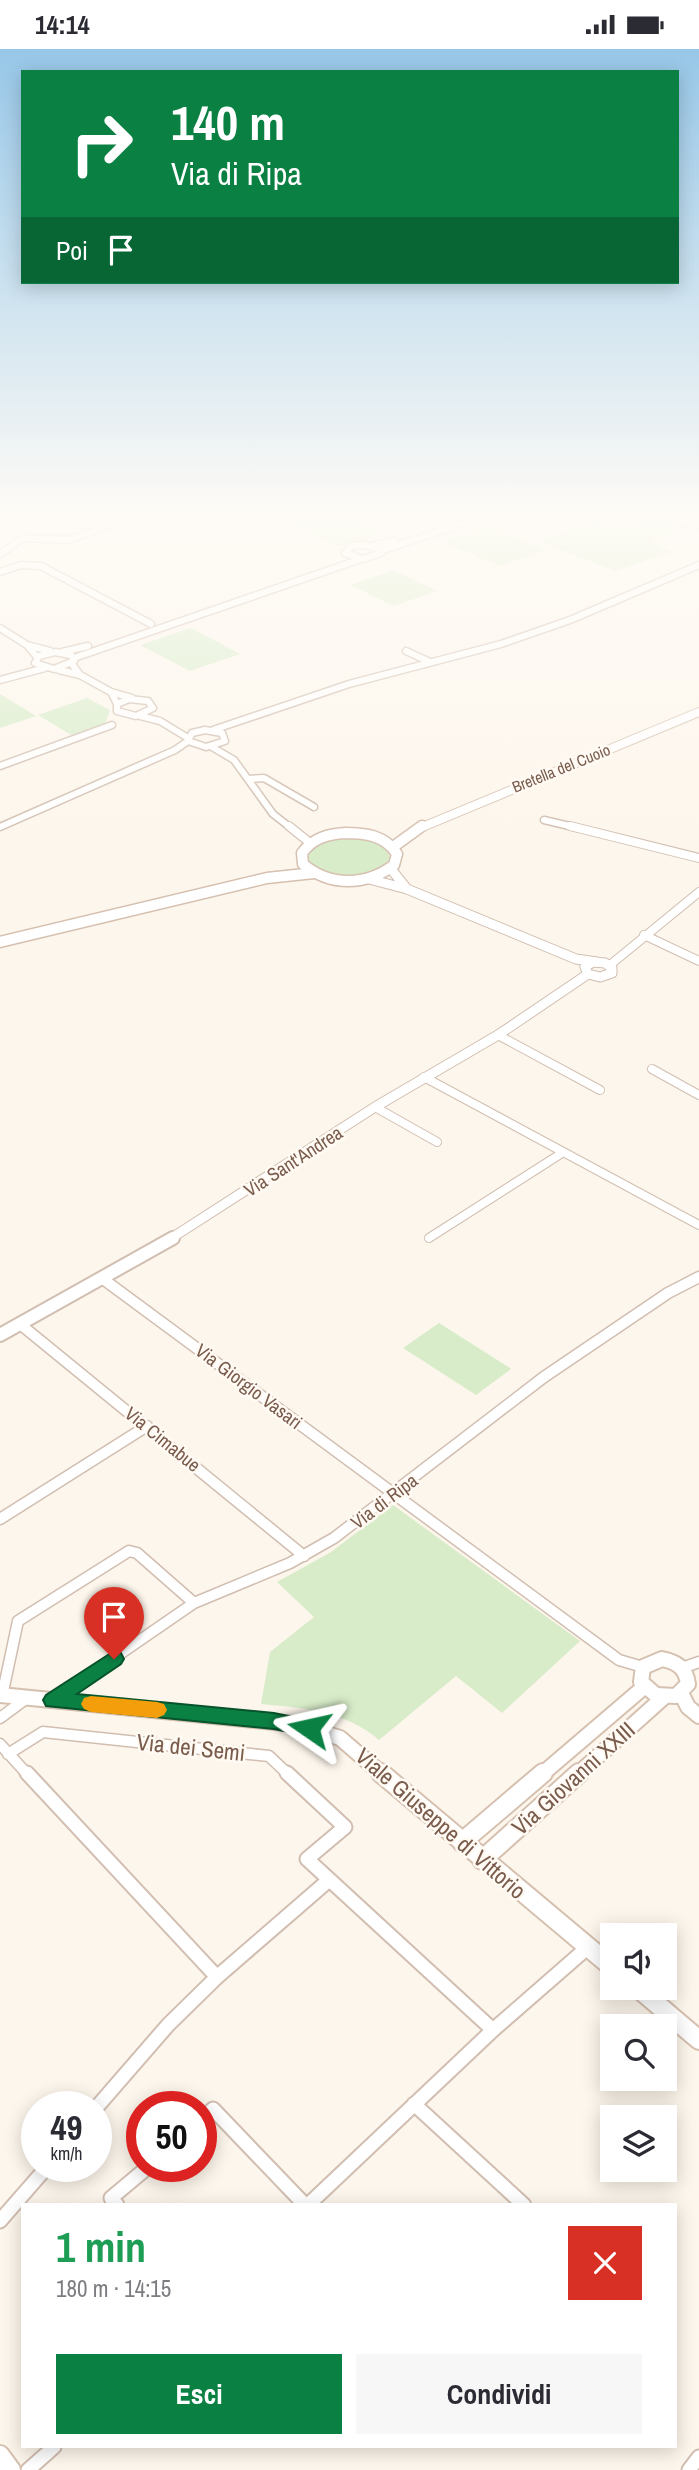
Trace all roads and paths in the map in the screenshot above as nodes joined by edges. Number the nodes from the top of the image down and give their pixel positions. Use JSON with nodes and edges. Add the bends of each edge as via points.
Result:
{"nodes":[{"id":1,"x":151,"y":624,"type":"edge"},
{"id":2,"x":178,"y":624,"type":"edge"},
{"id":3,"x":559,"y":624,"type":"edge"},
{"id":4,"x":0,"y":628,"type":"edge"},
{"id":5,"x":27,"y":645,"type":"junction"},
{"id":6,"x":405,"y":651,"type":"dead end"},
{"id":7,"x":59,"y":652,"type":"junction"},
{"id":8,"x":36,"y":660,"type":"junction"},
{"id":9,"x":73,"y":661,"type":"junction"},
{"id":10,"x":430,"y":662,"type":"junction"},
{"id":11,"x":45,"y":668,"type":"junction"},
{"id":12,"x":53,"y":669,"type":"junction"},
{"id":13,"x":0,"y":675,"type":"edge"},
{"id":14,"x":80,"y":675,"type":"junction"},
{"id":15,"x":0,"y":680,"type":"edge"},
{"id":16,"x":111,"y":692,"type":"junction"},
{"id":17,"x":134,"y":699,"type":"junction"},
{"id":18,"x":117,"y":704,"type":"junction"},
{"id":19,"x":153,"y":708,"type":"junction"},
{"id":20,"x":699,"y":712,"type":"edge"},
{"id":21,"x":138,"y":716,"type":"junction"},
{"id":22,"x":160,"y":720,"type":"junction"},
{"id":23,"x":112,"y":725,"type":"dead end"},
{"id":24,"x":229,"y":725,"type":"junction"},
{"id":25,"x":177,"y":729,"type":"junction"},
{"id":26,"x":213,"y":730,"type":"junction"},
{"id":27,"x":198,"y":731,"type":"junction"},
{"id":28,"x":223,"y":739,"type":"junction"},
{"id":29,"x":188,"y":740,"type":"junction"},
{"id":30,"x":196,"y":746,"type":"junction"},
{"id":31,"x":212,"y":747,"type":"junction"},
{"id":32,"x":175,"y":750,"type":"junction"},
{"id":33,"x":226,"y":753,"type":"junction"},
{"id":34,"x":0,"y":766,"type":"edge"},
{"id":35,"x":248,"y":779,"type":"junction"},
{"id":36,"x":314,"y":807,"type":"dead end"},
{"id":37,"x":544,"y":820,"type":"dead end"},
{"id":38,"x":424,"y":826,"type":"junction"},
{"id":39,"x":0,"y":827,"type":"edge"},
{"id":40,"x":295,"y":831,"type":"junction"},
{"id":41,"x":322,"y":837,"type":"junction"},
{"id":42,"x":376,"y":837,"type":"junction"},
{"id":43,"x":310,"y":843,"type":"junction"},
{"id":44,"x":393,"y":847,"type":"junction"},
{"id":45,"x":699,"y":858,"type":"edge"},
{"id":46,"x":302,"y":861,"type":"junction"},
{"id":47,"x":391,"y":869,"type":"junction"},
{"id":48,"x":314,"y":873,"type":"junction"},
{"id":49,"x":267,"y":878,"type":"junction"},
{"id":50,"x":369,"y":879,"type":"junction"},
{"id":51,"x":407,"y":889,"type":"junction"},
{"id":52,"x":699,"y":892,"type":"edge"},
{"id":53,"x":644,"y":936,"type":"junction"},
{"id":54,"x":0,"y":942,"type":"edge"},
{"id":55,"x":576,"y":959,"type":"junction"},
{"id":56,"x":699,"y":961,"type":"edge"},
{"id":57,"x":603,"y":963,"type":"junction"},
{"id":58,"x":587,"y":975,"type":"junction"},
{"id":59,"x":498,"y":1035,"type":"junction"},
{"id":60,"x":652,"y":1069,"type":"dead end"},
{"id":61,"x":424,"y":1077,"type":"junction"},
{"id":62,"x":600,"y":1090,"type":"dead end"},
{"id":63,"x":699,"y":1095,"type":"edge"},
{"id":64,"x":375,"y":1107,"type":"junction"},
{"id":65,"x":437,"y":1142,"type":"dead end"},
{"id":66,"x":562,"y":1153,"type":"junction"},
{"id":67,"x":699,"y":1225,"type":"edge"},
{"id":68,"x":429,"y":1238,"type":"dead end"},
{"id":69,"x":699,"y":1277,"type":"edge"},
{"id":70,"x":103,"y":1279,"type":"junction"},
{"id":71,"x":20,"y":1324,"type":"junction"},
{"id":72,"x":0,"y":1335,"type":"edge"},
{"id":73,"x":147,"y":1426,"type":"junction"},
{"id":74,"x":394,"y":1494,"type":"junction"},
{"id":75,"x":0,"y":1518,"type":"edge"},
{"id":76,"x":304,"y":1556,"type":"junction"},
{"id":77,"x":194,"y":1603,"type":"junction"},
{"id":78,"x":699,"y":1662,"type":"edge"},
{"id":79,"x":682,"y":1668,"type":"junction"},
{"id":80,"x":642,"y":1677,"type":"junction"},
{"id":81,"x":681,"y":1693,"type":"junction"},
{"id":82,"x":1,"y":1695,"type":"edge"},
{"id":83,"x":664,"y":1697,"type":"junction"},
{"id":84,"x":27,"y":1698,"type":"junction"},
{"id":85,"x":53,"y":1700,"type":"junction"},
{"id":86,"x":699,"y":1716,"type":"edge"},
{"id":87,"x":0,"y":1718,"type":"edge"},
{"id":88,"x":4,"y":1749,"type":"edge"},
{"id":89,"x":462,"y":1842,"type":"junction"},
{"id":90,"x":482,"y":1860,"type":"junction"},
{"id":91,"x":329,"y":1880,"type":"junction"},
{"id":92,"x":587,"y":1948,"type":"junction"},
{"id":93,"x":600,"y":1958,"type":"edge"},
{"id":94,"x":216,"y":1977,"type":"junction"},
{"id":95,"x":652,"y":2000,"type":"edge"},
{"id":96,"x":493,"y":2030,"type":"junction"},
{"id":97,"x":699,"y":2040,"type":"edge"},
{"id":98,"x":111,"y":2091,"type":"edge"},
{"id":99,"x":414,"y":2104,"type":"junction"},
{"id":100,"x":217,"y":2113,"type":"edge"},
{"id":101,"x":34,"y":2182,"type":"edge"},
{"id":102,"x":131,"y":2182,"type":"edge"},
{"id":103,"x":115,"y":2203,"type":"edge"},
{"id":104,"x":305,"y":2203,"type":"edge"},
{"id":105,"x":309,"y":2203,"type":"edge"},
{"id":106,"x":522,"y":2203,"type":"edge"},
{"id":107,"x":0,"y":2221,"type":"edge"},
{"id":108,"x":53,"y":2448,"type":"edge"},
{"id":109,"x":0,"y":2455,"type":"edge"},
{"id":110,"x":699,"y":2457,"type":"edge"},
{"id":111,"x":11,"y":2470,"type":"edge"},
{"id":112,"x":28,"y":2470,"type":"edge"},
{"id":113,"x":689,"y":2470,"type":"edge"}],
"edges":[{"from":1,"to":7,"type":"street"},
{"from":2,"to":9,"type":"street"},
{"from":3,"to":10,"type":"street"},
{"from":4,"to":5,"type":"street"},
{"from":5,"to":7,"type":"street"},
{"from":5,"to":8,"type":"street"},
{"from":6,"to":10,"type":"street"},
{"from":7,"to":8,"type":"street"},
{"from":7,"to":9,"type":"street"},
{"from":8,"to":11,"type":"street"},
{"from":8,"to":13,"type":"street"},
{"from":9,"to":12,"type":"street"},
{"from":9,"to":14,"type":"street"},
{"from":10,"to":24,"type":"street"},
{"from":11,"to":12,"type":"street"},
{"from":11,"to":15,"type":"street"},
{"from":12,"to":14,"type":"street"},
{"from":14,"to":16,"type":"street"},
{"from":16,"to":17,"type":"street"},
{"from":16,"to":18,"type":"street"},
{"from":17,"to":18,"type":"street"},
{"from":17,"to":19,"type":"street","via":[[148,701]]},
{"from":18,"to":21,"type":"street","via":[[118,713]]},
{"from":19,"to":21,"type":"street"},
{"from":19,"to":22,"type":"street"},
{"from":20,"to":38,"type":"main road","name":"Bretella del Cuoio"},
{"from":21,"to":22,"type":"street"},
{"from":22,"to":25,"type":"street"},
{"from":23,"to":34,"type":"street"},
{"from":24,"to":26,"type":"street"},
{"from":24,"to":28,"type":"street"},
{"from":25,"to":27,"type":"street"},
{"from":25,"to":29,"type":"street"},
{"from":26,"to":27,"type":"street"},
{"from":26,"to":28,"type":"street"},
{"from":27,"to":29,"type":"street"},
{"from":28,"to":31,"type":"street"},
{"from":28,"to":33,"type":"street"},
{"from":29,"to":30,"type":"street"},
{"from":29,"to":32,"type":"street"},
{"from":30,"to":31,"type":"street"},
{"from":30,"to":32,"type":"street"},
{"from":31,"to":33,"type":"street"},
{"from":32,"to":39,"type":"street"},
{"from":33,"to":35,"type":"street"},
{"from":35,"to":36,"type":"street","via":[[264,778]]},
{"from":35,"to":40,"type":"street","via":[[273,814]]},
{"from":37,"to":45,"type":"street"},
{"from":38,"to":42,"type":"main road","name":"Bretella del Cuoio"},
{"from":38,"to":44,"type":"main road","name":"Bretella del Cuoio"},
{"from":40,"to":41,"type":"street"},
{"from":40,"to":43,"type":"street"},
{"from":41,"to":42,"type":"main road","name":"Bretella del Cuoio","via":[[353,833]]},
{"from":41,"to":43,"type":"main road","name":"Bretella del Cuoio"},
{"from":42,"to":44,"type":"main road","name":"Bretella del Cuoio"},
{"from":43,"to":46,"type":"main road"},
{"from":44,"to":47,"type":"main road","via":[[397,858]]},
{"from":46,"to":48,"type":"main road"},
{"from":46,"to":49,"type":"main road"},
{"from":47,"to":50,"type":"main road"},
{"from":47,"to":51,"type":"street"},
{"from":48,"to":49,"type":"main road"},
{"from":48,"to":50,"type":"main road","via":[[344,881]]},
{"from":49,"to":54,"type":"main road"},
{"from":50,"to":51,"type":"street"},
{"from":51,"to":55,"type":"street"},
{"from":52,"to":53,"type":"street"},
{"from":53,"to":56,"type":"street"},
{"from":53,"to":57,"type":"street"},
{"from":55,"to":57,"type":"street"},
{"from":55,"to":58,"type":"street"},
{"from":57,"to":58,"type":"street","via":[[587,965]]},
{"from":57,"to":58,"type":"street","via":[[612,973]]},
{"from":58,"to":59,"type":"street","name":"Via Sant'Andrea"},
{"from":59,"to":61,"type":"street","name":"Via Sant'Andrea"},
{"from":59,"to":62,"type":"street"},
{"from":60,"to":63,"type":"street"},
{"from":61,"to":64,"type":"street","name":"Via Sant'Andrea"},
{"from":61,"to":66,"type":"street"},
{"from":64,"to":65,"type":"street"},
{"from":64,"to":70,"type":"street","name":"Via Sant'Andrea","via":[[219,1210]]},
{"from":66,"to":67,"type":"street"},
{"from":66,"to":68,"type":"street"},
{"from":69,"to":74,"type":"street","name":"Via di Ripa","via":[[544,1377]]},
{"from":70,"to":71,"type":"street","name":"Via Sant'Andrea"},
{"from":70,"to":74,"type":"street","name":"Via Giorgio Vasari"},
{"from":71,"to":72,"type":"street","name":"Via Sant'Andrea"},
{"from":71,"to":73,"type":"street","name":"Via Cimabue"},
{"from":73,"to":75,"type":"street"},
{"from":73,"to":76,"type":"street","name":"Via Cimabue"},
{"from":74,"to":76,"type":"street","name":"Via di Ripa"},
{"from":74,"to":80,"type":"street","name":"Via Giorgio Vasari"},
{"from":76,"to":77,"type":"street","name":"Via di Ripa"},
{"from":77,"to":82,"type":"street","via":[[130,1551],[19,1621]]},
{"from":77,"to":85,"type":"street","name":"Via di Ripa"},
{"from":78,"to":79,"type":"street"},
{"from":79,"to":80,"type":"main road","via":[[662,1660]]},
{"from":79,"to":81,"type":"main road","via":[[688,1683]]},
{"from":80,"to":83,"type":"main road","via":[[652,1694]]},
{"from":80,"to":89,"type":"main road","name":"Via Giovanni XXIII"},
{"from":81,"to":83,"type":"main road"},
{"from":81,"to":86,"type":"main road"},
{"from":82,"to":84,"type":"main road","name":"Viale Giuseppe di Vittorio"},
{"from":83,"to":90,"type":"main road","name":"Via Giovanni XXIII"},
{"from":84,"to":85,"type":"main road","name":"Viale Giuseppe di Vittorio"},
{"from":84,"to":87,"type":"street"},
{"from":85,"to":89,"type":"main road","name":"Viale Giuseppe di Vittorio","via":[[274,1721],[323,1732],[359,1752]]},
{"from":88,"to":91,"type":"street","name":"Via dei Semi","via":[[43,1732],[269,1756],[345,1827],[307,1859]]},
{"from":88,"to":94,"type":"street"},
{"from":89,"to":90,"type":"main road","name":"Viale Giuseppe di Vittorio"},
{"from":90,"to":92,"type":"main road","name":"Viale Giuseppe di Vittorio"},
{"from":91,"to":94,"type":"street"},
{"from":91,"to":96,"type":"street","name":"Via dei Semi"},
{"from":92,"to":93,"type":"main road","name":"Viale Giuseppe di Vittorio"},
{"from":92,"to":96,"type":"street"},
{"from":94,"to":98,"type":"street"},
{"from":95,"to":97,"type":"main road"},
{"from":96,"to":99,"type":"street"},
{"from":99,"to":105,"type":"street"},
{"from":99,"to":106,"type":"street"},
{"from":100,"to":104,"type":"street"},
{"from":101,"to":107,"type":"street"},
{"from":102,"to":103,"type":"street","via":[[111,2199]]},
{"from":108,"to":112,"type":"street"},
{"from":109,"to":111,"type":"main road"},
{"from":110,"to":113,"type":"street"}]}
